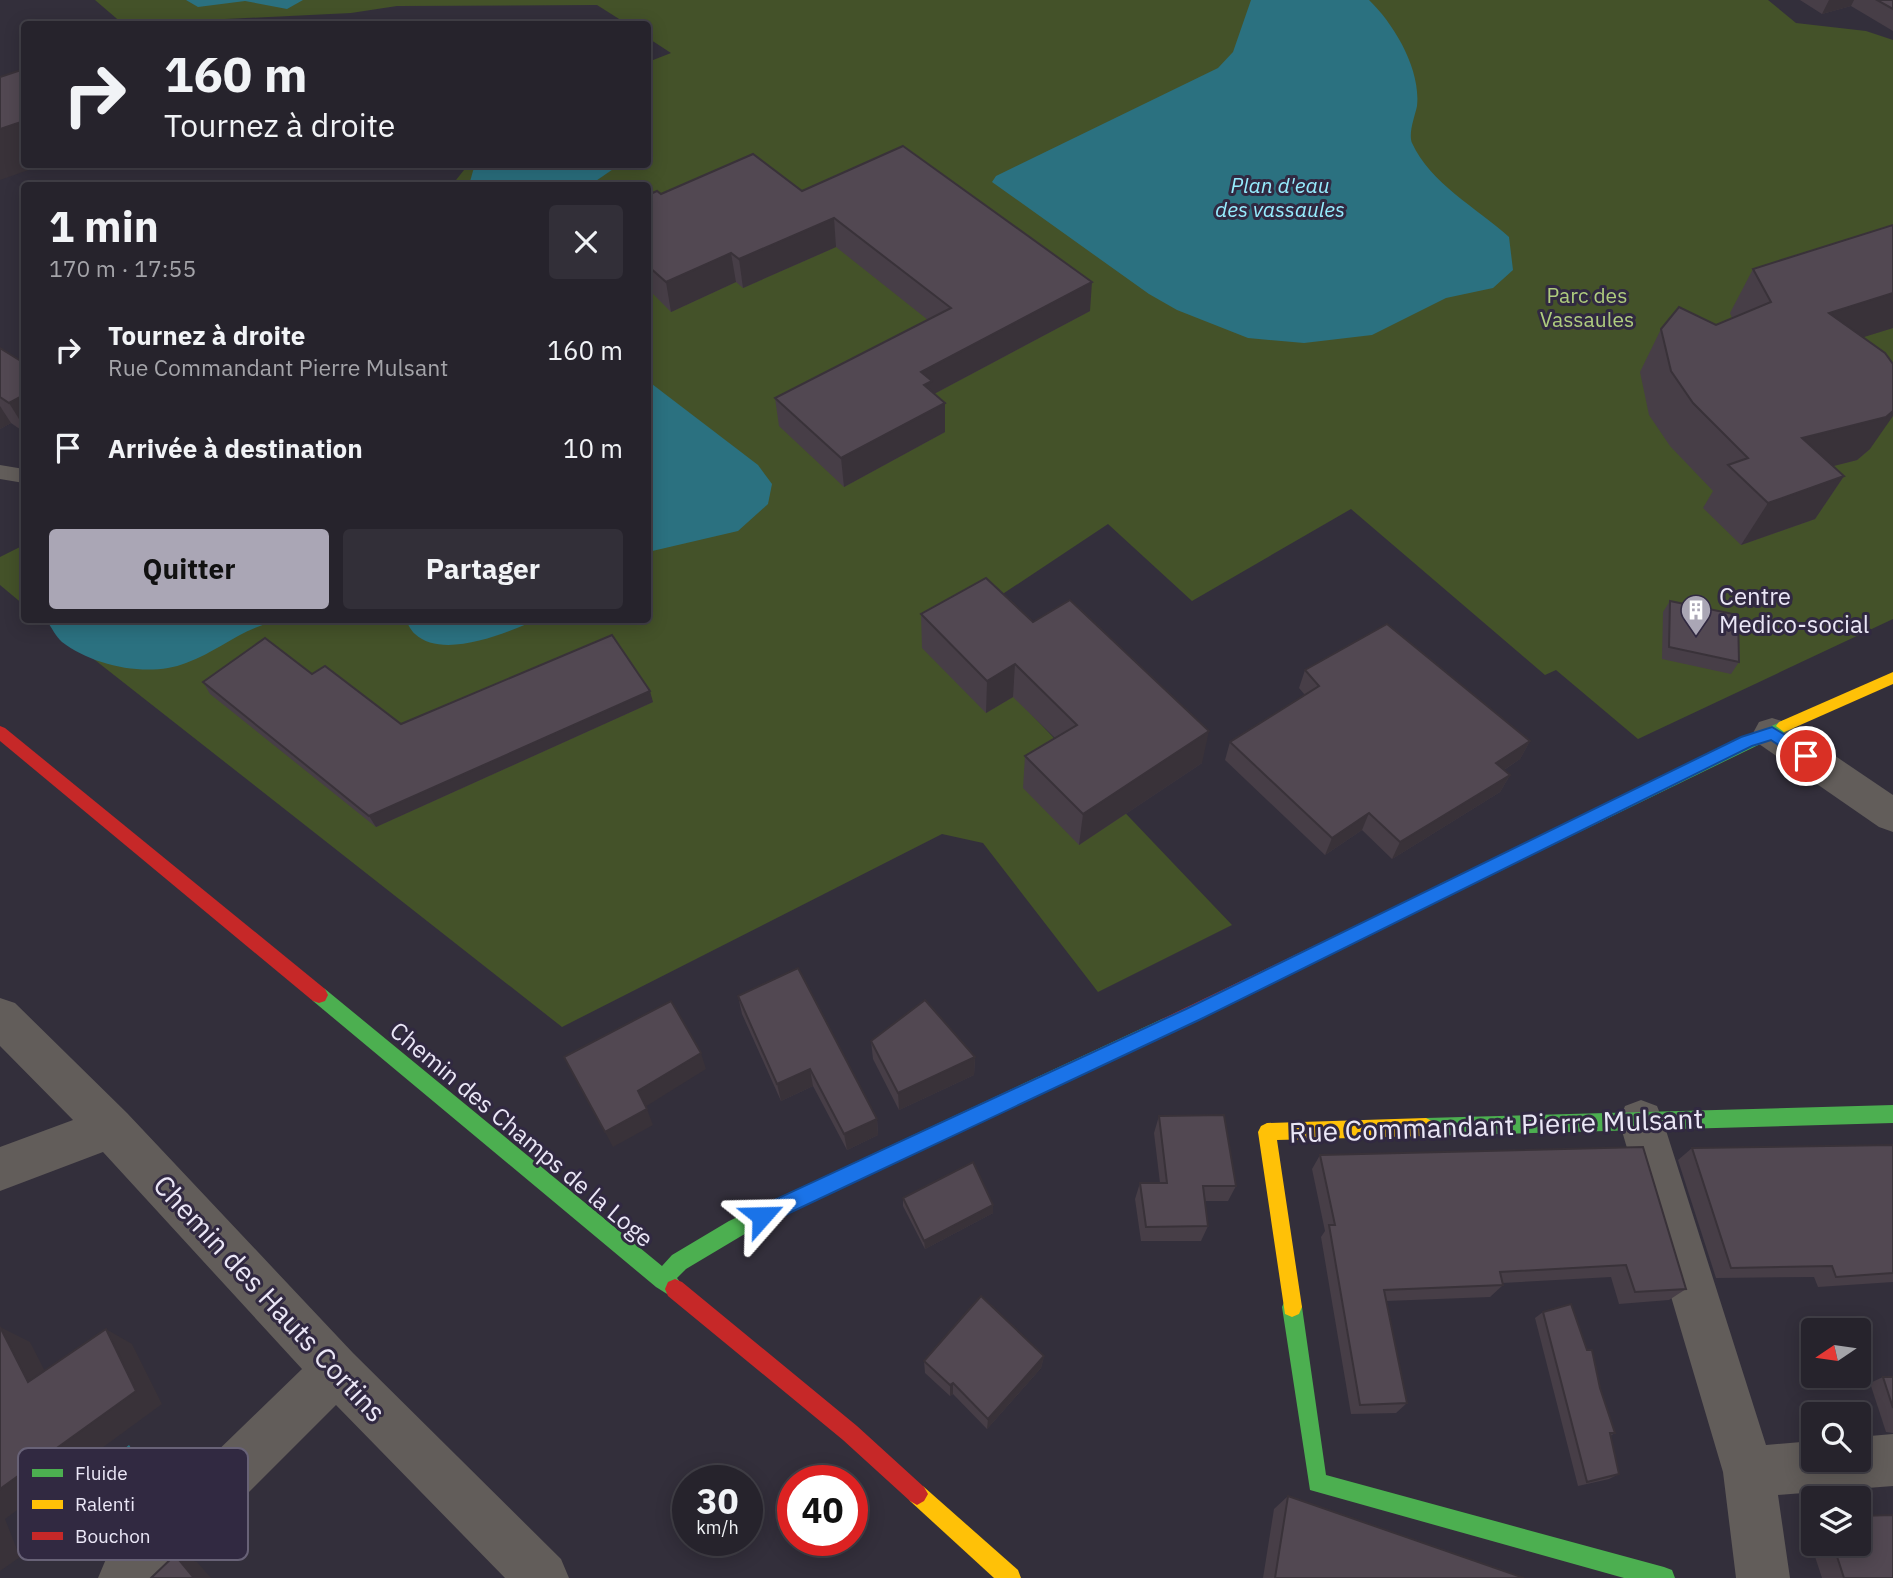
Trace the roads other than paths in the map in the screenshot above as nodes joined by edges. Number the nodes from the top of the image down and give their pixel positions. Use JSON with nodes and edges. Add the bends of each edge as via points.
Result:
{"nodes":[{"id":1,"x":0,"y":472,"type":"edge"},
{"id":2,"x":21,"y":476,"type":"edge"},
{"id":3,"x":1893,"y":678,"type":"edge"},
{"id":4,"x":0,"y":732,"type":"edge"},
{"id":5,"x":1772,"y":733,"type":"junction"},
{"id":6,"x":1893,"y":816,"type":"edge"},
{"id":7,"x":0,"y":1017,"type":"edge"},
{"id":8,"x":1893,"y":1114,"type":"edge"},
{"id":9,"x":1641,"y":1121,"type":"junction"},
{"id":10,"x":111,"y":1128,"type":"junction"},
{"id":11,"x":0,"y":1169,"type":"edge"},
{"id":12,"x":663,"y":1280,"type":"junction"},
{"id":13,"x":336,"y":1370,"type":"junction"},
{"id":14,"x":248,"y":1457,"type":"edge"},
{"id":15,"x":1893,"y":1460,"type":"edge"},
{"id":16,"x":1749,"y":1472,"type":"junction"},
{"id":17,"x":143,"y":1560,"type":"edge"},
{"id":18,"x":125,"y":1578,"type":"edge"},
{"id":19,"x":542,"y":1578,"type":"edge"},
{"id":20,"x":1010,"y":1578,"type":"edge"},
{"id":21,"x":1664,"y":1578,"type":"edge"},
{"id":22,"x":1763,"y":1578,"type":"edge"}],
"edges":[{"from":1,"to":2,"type":"lane"},
{"from":3,"to":5,"type":"street"},
{"from":4,"to":12,"type":"street","name":"Chemin des Champs de la Loge"},
{"from":5,"to":6,"type":"street"},
{"from":5,"to":12,"type":"street","via":[[1746,741],[1192,1014],[736,1228],[679,1262]]},
{"from":7,"to":10,"type":"street","name":"Chemin des Hauts Cortins"},
{"from":8,"to":9,"type":"street","name":"Rue Commandant Pierre Mulsant"},
{"from":9,"to":16,"type":"street"},
{"from":9,"to":21,"type":"street","name":"Rue Commandant Pierre Mulsant","via":[[1268,1132],[1317,1483]]},
{"from":10,"to":11,"type":"street"},
{"from":10,"to":13,"type":"street","name":"Chemin des Hauts Cortins"},
{"from":12,"to":20,"type":"street","name":"Chemin des Champs de la Loge","via":[[850,1433]]},
{"from":13,"to":14,"type":"street"},
{"from":13,"to":19,"type":"street","name":"Chemin des Hauts Cortins"},
{"from":15,"to":16,"type":"street"},
{"from":16,"to":22,"type":"street"},
{"from":17,"to":18,"type":"street"}]}
